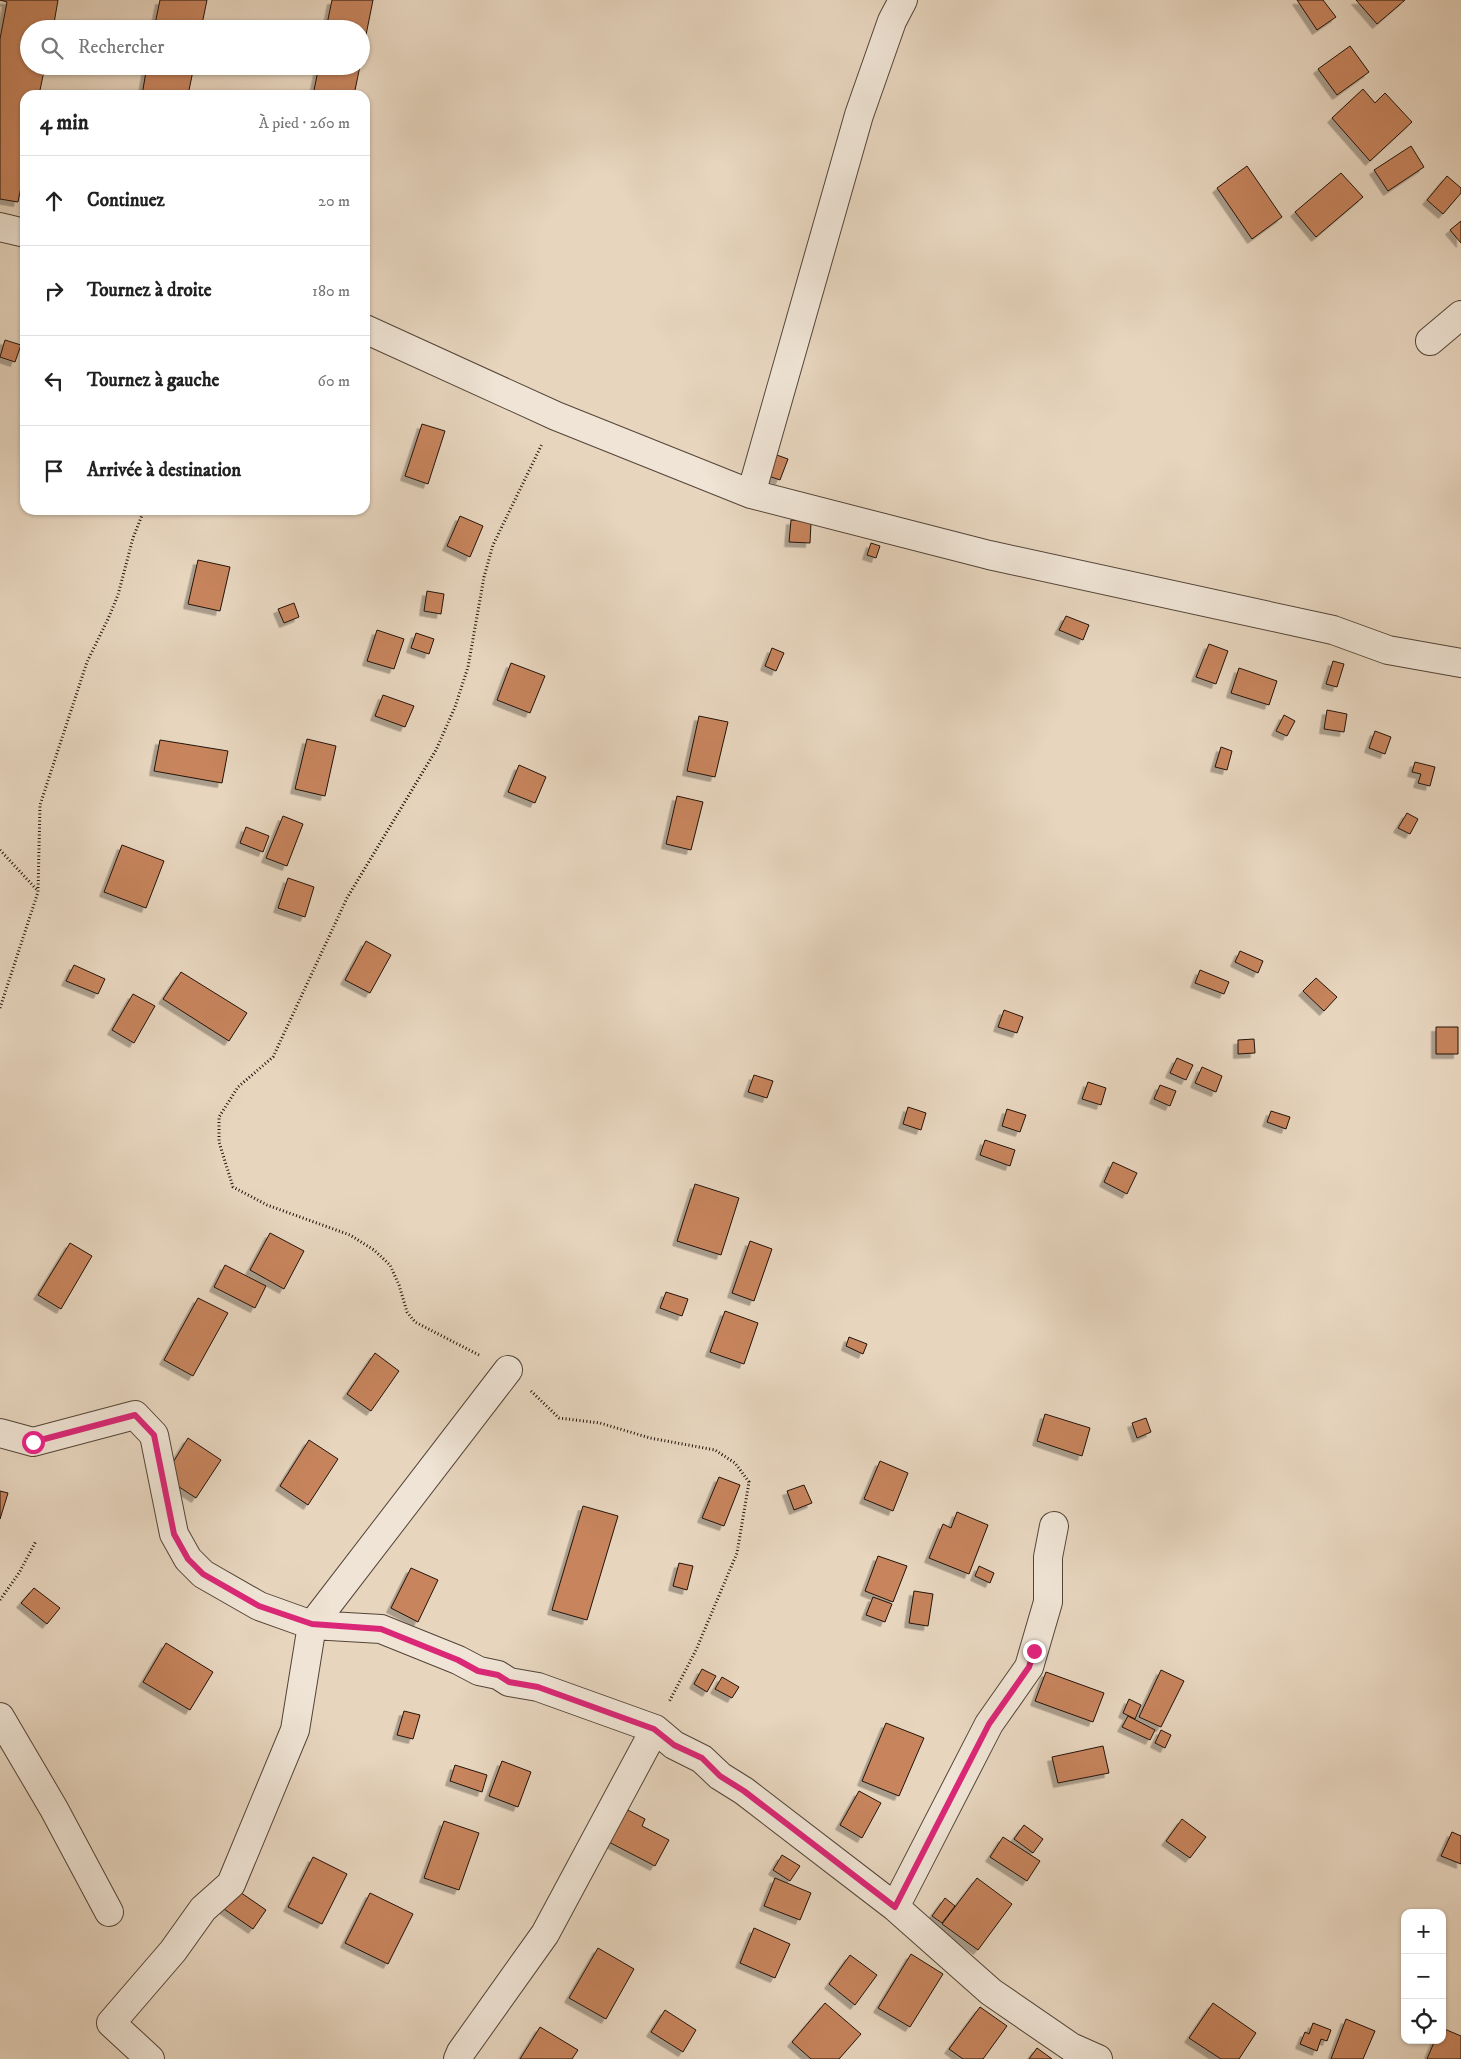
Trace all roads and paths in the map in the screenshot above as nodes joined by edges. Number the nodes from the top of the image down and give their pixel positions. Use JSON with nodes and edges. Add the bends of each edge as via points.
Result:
{"nodes":[{"id":1,"x":903,"y":0,"type":"edge"},
{"id":2,"x":0,"y":227,"type":"edge"},
{"id":3,"x":20,"y":232,"type":"edge"},
{"id":4,"x":1461,"y":315,"type":"edge"},
{"id":5,"x":370,"y":331,"type":"edge"},
{"id":6,"x":1430,"y":341,"type":"dead end"},
{"id":7,"x":556,"y":416,"type":"junction"},
{"id":8,"x":751,"y":494,"type":"junction"},
{"id":9,"x":142,"y":515,"type":"edge"},
{"id":10,"x":1461,"y":663,"type":"edge"},
{"id":11,"x":0,"y":850,"type":"edge"},
{"id":12,"x":38,"y":892,"type":"junction"},
{"id":13,"x":0,"y":1008,"type":"edge"},
{"id":14,"x":508,"y":1370,"type":"junction"},
{"id":15,"x":0,"y":1433,"type":"edge"},
{"id":16,"x":1054,"y":1526,"type":"dead end"},
{"id":17,"x":36,"y":1541,"type":"dead end"},
{"id":18,"x":0,"y":1600,"type":"edge"},
{"id":19,"x":312,"y":1624,"type":"junction"},
{"id":20,"x":0,"y":1717,"type":"edge"},
{"id":21,"x":654,"y":1729,"type":"junction"},
{"id":22,"x":895,"y":1907,"type":"junction"},
{"id":23,"x":109,"y":1912,"type":"dead end"},
{"id":24,"x":150,"y":2059,"type":"edge"},
{"id":25,"x":458,"y":2059,"type":"edge"},
{"id":26,"x":1098,"y":2059,"type":"edge"}],
"edges":[{"from":1,"to":8,"type":"street","via":[[892,21],[859,115]]},
{"from":2,"to":3,"type":"street"},
{"from":4,"to":6,"type":"street"},
{"from":5,"to":7,"type":"street"},
{"from":7,"to":8,"type":"street"},
{"from":7,"to":14,"type":"path","via":[[494,546],[484,577],[468,668],[436,750],[347,898],[273,1057],[238,1087],[219,1117],[219,1142],[233,1187],[267,1205],[350,1236],[374,1250],[390,1265],[407,1312],[415,1322]]},
{"from":8,"to":10,"type":"street","via":[[989,555],[1333,630],[1388,650]]},
{"from":9,"to":12,"type":"path","via":[[118,595],[87,662],[40,805]]},
{"from":11,"to":12,"type":"path"},
{"from":12,"to":13,"type":"path"},
{"from":14,"to":19,"type":"street"},
{"from":14,"to":21,"type":"path","via":[[559,1418],[600,1423],[650,1438],[715,1450],[736,1463],[749,1482],[737,1552],[696,1650]]},
{"from":15,"to":19,"type":"street","via":[[33,1442],[135,1415],[154,1435],[174,1534],[188,1559],[203,1574],[259,1606]]},
{"from":16,"to":22,"type":"street","via":[[1048,1557],[1048,1602],[1029,1667],[989,1724]]},
{"from":17,"to":18,"type":"path"},
{"from":19,"to":21,"type":"street","via":[[381,1629],[478,1671],[498,1675],[509,1682],[538,1687]]},
{"from":19,"to":24,"type":"street","via":[[295,1730],[232,1884],[203,1909],[173,1951],[111,2023]]},
{"from":20,"to":23,"type":"street"},
{"from":21,"to":22,"type":"street","via":[[674,1745],[702,1758],[720,1776]]},
{"from":21,"to":25,"type":"street","via":[[545,1934]]},
{"from":22,"to":26,"type":"street","via":[[991,1992],[1070,2047]]}]}
